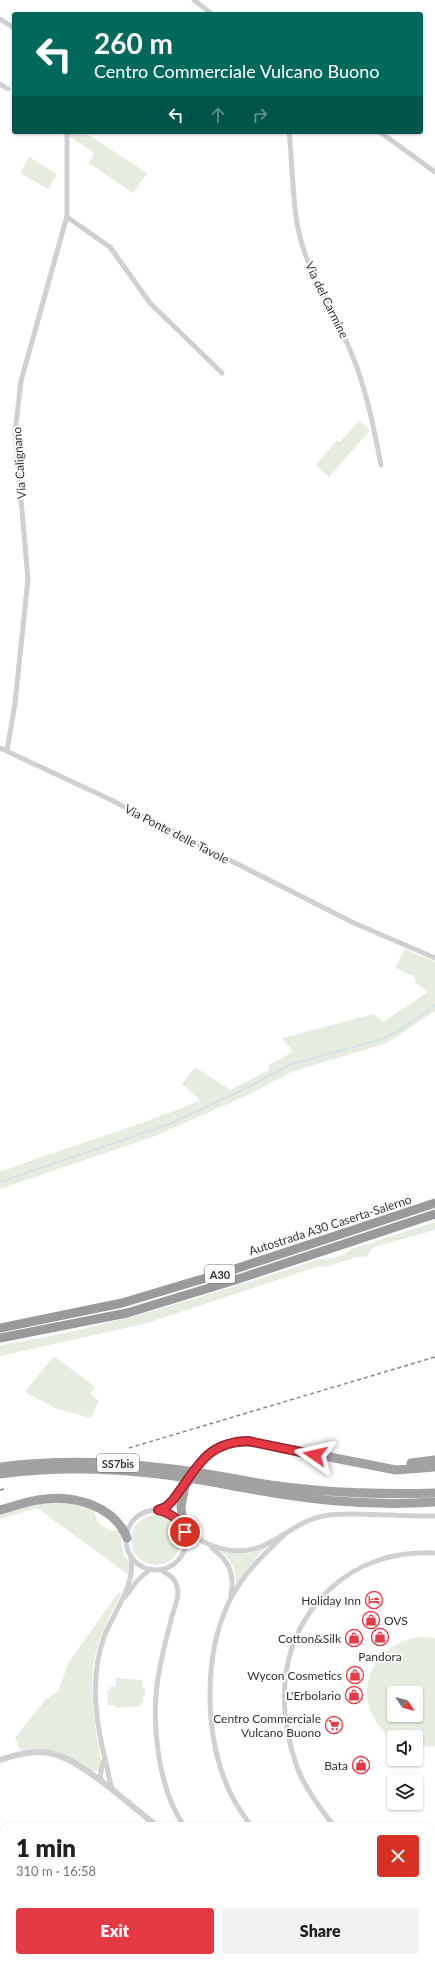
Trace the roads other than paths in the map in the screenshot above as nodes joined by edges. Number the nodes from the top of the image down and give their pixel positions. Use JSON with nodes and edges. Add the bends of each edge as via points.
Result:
{"nodes":[{"id":1,"x":194,"y":0,"type":"edge"},
{"id":2,"x":209,"y":12,"type":"edge"},
{"id":3,"x":0,"y":19,"type":"edge"},
{"id":4,"x":12,"y":27,"type":"edge"},
{"id":5,"x":0,"y":84,"type":"edge"},
{"id":6,"x":8,"y":88,"type":"dead end"},
{"id":7,"x":67,"y":134,"type":"edge"},
{"id":8,"x":289,"y":134,"type":"edge"},
{"id":9,"x":383,"y":134,"type":"edge"},
{"id":10,"x":435,"y":172,"type":"edge"},
{"id":11,"x":66,"y":217,"type":"junction"},
{"id":12,"x":222,"y":373,"type":"dead end"},
{"id":13,"x":381,"y":466,"type":"dead end"},
{"id":14,"x":0,"y":748,"type":"edge"},
{"id":15,"x":7,"y":751,"type":"junction"},
{"id":16,"x":435,"y":958,"type":"edge"},
{"id":17,"x":435,"y":1203,"type":"edge"},
{"id":18,"x":435,"y":1214,"type":"edge"},
{"id":19,"x":0,"y":1328,"type":"edge"},
{"id":20,"x":0,"y":1338,"type":"edge"},
{"id":21,"x":435,"y":1460,"type":"edge"},
{"id":22,"x":372,"y":1465,"type":"junction"},
{"id":23,"x":0,"y":1467,"type":"edge"},
{"id":24,"x":435,"y":1467,"type":"edge"},
{"id":25,"x":0,"y":1474,"type":"edge"},
{"id":26,"x":235,"y":1483,"type":"junction"},
{"id":27,"x":185,"y":1485,"type":"junction"},
{"id":28,"x":435,"y":1493,"type":"edge"},
{"id":29,"x":435,"y":1502,"type":"edge"},
{"id":30,"x":396,"y":1505,"type":"junction"},
{"id":31,"x":435,"y":1506,"type":"edge"},
{"id":32,"x":0,"y":1510,"type":"edge"},
{"id":33,"x":158,"y":1510,"type":"junction"},
{"id":34,"x":435,"y":1516,"type":"edge"},
{"id":35,"x":183,"y":1526,"type":"junction"},
{"id":36,"x":284,"y":1535,"type":"junction"},
{"id":37,"x":127,"y":1538,"type":"junction"},
{"id":38,"x":208,"y":1545,"type":"junction"},
{"id":39,"x":435,"y":1553,"type":"edge"},
{"id":40,"x":131,"y":1556,"type":"junction"},
{"id":41,"x":150,"y":1569,"type":"junction"},
{"id":42,"x":160,"y":1570,"type":"junction"},
{"id":43,"x":230,"y":1600,"type":"junction"},
{"id":44,"x":118,"y":1606,"type":"junction"},
{"id":45,"x":104,"y":1755,"type":"junction"},
{"id":46,"x":0,"y":1760,"type":"edge"},
{"id":47,"x":101,"y":1772,"type":"junction"},
{"id":48,"x":90,"y":1774,"type":"junction"},
{"id":49,"x":108,"y":1777,"type":"junction"},
{"id":50,"x":101,"y":1782,"type":"junction"},
{"id":51,"x":116,"y":1794,"type":"junction"},
{"id":52,"x":152,"y":1822,"type":"edge"},
{"id":53,"x":182,"y":1822,"type":"edge"},
{"id":54,"x":248,"y":1822,"type":"edge"},
{"id":55,"x":331,"y":1822,"type":"edge"}],
"edges":[{"from":1,"to":2,"type":"street"},
{"from":3,"to":4,"type":"street"},
{"from":5,"to":6,"type":"street"},
{"from":7,"to":11,"type":"street","name":"Via Calignano"},
{"from":8,"to":13,"type":"street","name":"Via del Carmine","via":[[300,238],[314,277],[356,364],[371,414]]},
{"from":9,"to":10,"type":"street"},
{"from":11,"to":12,"type":"street","via":[[110,247],[150,303]]},
{"from":11,"to":15,"type":"street","name":"Via Calignano","via":[[17,404],[15,432],[28,579],[15,703]]},
{"from":14,"to":15,"type":"street","name":"Via Ponte delle Tavole"},
{"from":15,"to":16,"type":"street","name":"Via Ponte delle Tavole","via":[[107,798],[354,923]]},
{"from":17,"to":19,"type":"highway","name":"Autostrada A30 Caserta-Salerno","number":"A30","via":[[229,1271],[122,1303]]},
{"from":18,"to":20,"type":"highway","name":"Autostrada A30 Caserta-Salerno","number":"A30","via":[[127,1313]]},
{"from":21,"to":22,"type":"highway"},
{"from":22,"to":24,"type":"highway","via":[[396,1470]]},
{"from":22,"to":27,"type":"highway","via":[[258,1443],[236,1442],[209,1453],[196,1466]]},
{"from":23,"to":26,"type":"highway","number":"SS7bis","bridge":true,"via":[[56,1462],[118,1463],[170,1468]]},
{"from":25,"to":26,"type":"highway","number":"SS7bis","bridge":true,"via":[[74,1468],[166,1474]]},
{"from":26,"to":28,"type":"highway","number":"SS7bis","via":[[313,1490]]},
{"from":26,"to":30,"type":"highway","number":"SS7bis","via":[[307,1499]]},
{"from":27,"to":33,"type":"highway","via":[[166,1507]]},
{"from":27,"to":35,"type":"highway","via":[[181,1506]]},
{"from":29,"to":30,"type":"highway","number":"SS7bis"},
{"from":30,"to":31,"type":"highway"},
{"from":32,"to":37,"type":"highway","via":[[45,1499],[73,1500],[91,1505],[108,1514],[120,1524]]},
{"from":33,"to":35,"type":"street","via":[[172,1515]]},
{"from":33,"to":37,"type":"street","via":[[139,1516],[130,1525]]},
{"from":34,"to":36,"type":"street","via":[[329,1515],[298,1525]]},
{"from":35,"to":38,"type":"street","via":[[194,1537]]},
{"from":35,"to":42,"type":"street","via":[[186,1543],[183,1554],[176,1563]]},
{"from":36,"to":38,"type":"street","via":[[265,1545],[245,1551]]},
{"from":36,"to":43,"type":"street","via":[[255,1563]]},
{"from":37,"to":40,"type":"street"},
{"from":38,"to":43,"type":"street","via":[[222,1555],[229,1565],[233,1583]]},
{"from":39,"to":55,"type":"street","via":[[394,1556],[378,1560],[348,1574],[318,1601],[305,1618],[293,1644],[288,1661],[285,1690],[289,1736],[300,1772]]},
{"from":40,"to":41,"type":"street","via":[[142,1567]]},
{"from":40,"to":44,"type":"street","via":[[132,1573]]},
{"from":41,"to":42,"type":"street"},
{"from":41,"to":44,"type":"street"},
{"from":42,"to":53,"type":"street","via":[[174,1580],[178,1594],[160,1668],[155,1708],[155,1735],[171,1802]]},
{"from":43,"to":54,"type":"street","via":[[215,1647],[211,1722],[224,1780]]},
{"from":44,"to":45,"type":"street","via":[[100,1650],[95,1681],[97,1717]]},
{"from":45,"to":47,"type":"street"},
{"from":45,"to":49,"type":"street"},
{"from":46,"to":48,"type":"street","via":[[25,1753],[53,1754]]},
{"from":47,"to":48,"type":"street"},
{"from":47,"to":50,"type":"street"},
{"from":48,"to":50,"type":"street"},
{"from":49,"to":50,"type":"street"},
{"from":49,"to":51,"type":"street"},
{"from":50,"to":51,"type":"street"},
{"from":51,"to":52,"type":"street"}]}
